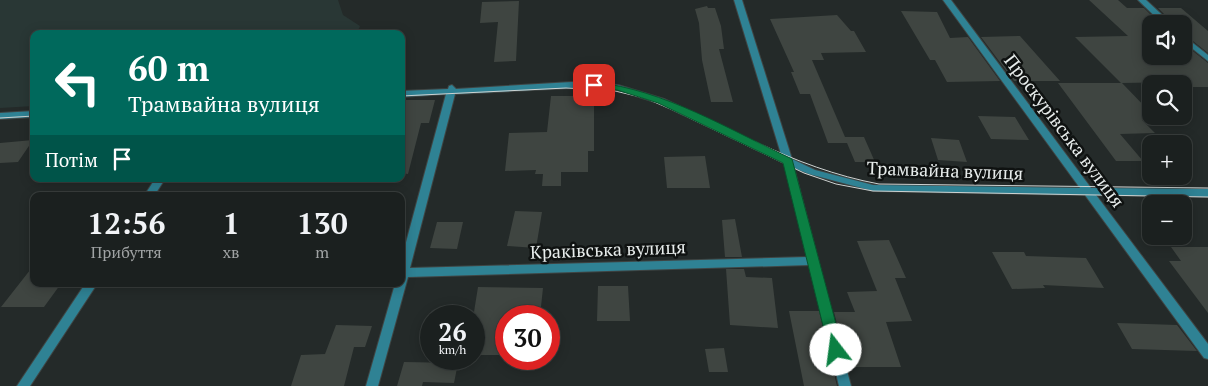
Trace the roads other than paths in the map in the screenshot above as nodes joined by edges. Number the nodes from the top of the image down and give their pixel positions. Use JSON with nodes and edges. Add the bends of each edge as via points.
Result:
{"nodes":[{"id":1,"x":738,"y":0,"type":"edge"},
{"id":2,"x":947,"y":0,"type":"edge"},
{"id":3,"x":1142,"y":0,"type":"edge"},
{"id":4,"x":1158,"y":15,"type":"edge"},
{"id":5,"x":1192,"y":45,"type":"edge"},
{"id":6,"x":1208,"y":59,"type":"edge"},
{"id":7,"x":451,"y":89,"type":"junction"},
{"id":8,"x":405,"y":94,"type":"edge"},
{"id":9,"x":30,"y":114,"type":"edge"},
{"id":10,"x":0,"y":116,"type":"edge"},
{"id":11,"x":788,"y":161,"type":"junction"},
{"id":12,"x":1090,"y":191,"type":"junction"},
{"id":13,"x":1208,"y":193,"type":"edge"},
{"id":14,"x":812,"y":261,"type":"junction"},
{"id":15,"x":405,"y":268,"type":"edge"},
{"id":16,"x":405,"y":280,"type":"edge"},
{"id":17,"x":89,"y":287,"type":"edge"},
{"id":18,"x":400,"y":287,"type":"edge"},
{"id":19,"x":1208,"y":354,"type":"edge"},
{"id":20,"x":23,"y":386,"type":"edge"},
{"id":21,"x":372,"y":386,"type":"edge"},
{"id":22,"x":845,"y":386,"type":"edge"}],
"edges":[{"from":1,"to":11,"type":"street"},
{"from":2,"to":12,"type":"street","name":"Проскурівська вулиця"},
{"from":3,"to":4,"type":"street"},
{"from":5,"to":6,"type":"street"},
{"from":7,"to":8,"type":"street","name":"Трамвайна вулиця"},
{"from":7,"to":11,"type":"street","name":"Трамвайна вулиця","via":[[572,84],[618,88],[661,101]]},
{"from":7,"to":15,"type":"street"},
{"from":9,"to":10,"type":"street"},
{"from":11,"to":12,"type":"street","name":"Трамвайна вулиця","via":[[833,179],[873,188]]},
{"from":11,"to":14,"type":"street"},
{"from":12,"to":13,"type":"street","name":"Трамвайна вулиця"},
{"from":12,"to":19,"type":"street","name":"Проскурівська вулиця"},
{"from":14,"to":16,"type":"street","name":"Краківська вулиця"},
{"from":14,"to":22,"type":"street"},
{"from":17,"to":20,"type":"street"},
{"from":18,"to":21,"type":"street"}]}
